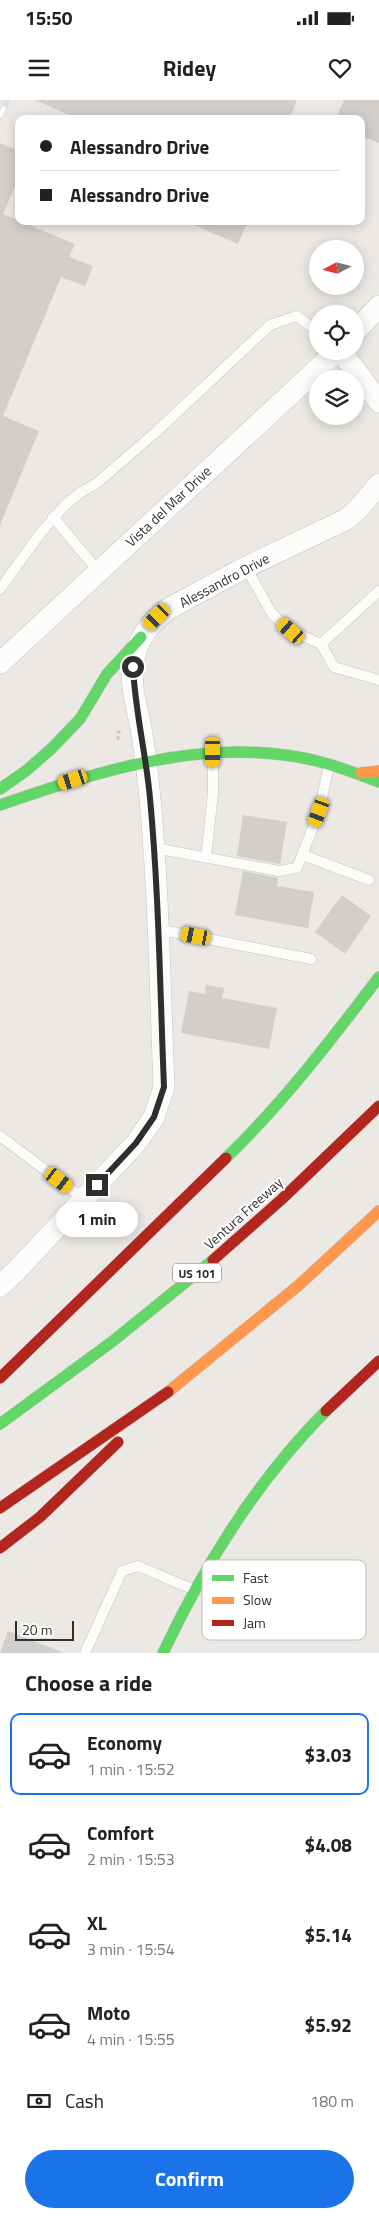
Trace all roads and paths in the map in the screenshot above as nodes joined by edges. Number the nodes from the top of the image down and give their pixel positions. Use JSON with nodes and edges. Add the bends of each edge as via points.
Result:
{"nodes":[{"id":1,"x":379,"y":306,"type":"edge"},
{"id":2,"x":364,"y":322,"type":"edge"},
{"id":3,"x":309,"y":325,"type":"edge"},
{"id":4,"x":329,"y":360,"type":"edge"},
{"id":5,"x":346,"y":360,"type":"edge"},
{"id":6,"x":379,"y":402,"type":"edge"},
{"id":7,"x":379,"y":484,"type":"edge"},
{"id":8,"x":53,"y":517,"type":"junction"},
{"id":9,"x":246,"y":567,"type":"junction"},
{"id":10,"x":98,"y":571,"type":"junction"},
{"id":11,"x":0,"y":589,"type":"edge"},
{"id":12,"x":379,"y":591,"type":"edge"},
{"id":13,"x":141,"y":637,"type":"junction"},
{"id":14,"x":321,"y":644,"type":"junction"},
{"id":15,"x":2,"y":658,"type":"edge"},
{"id":16,"x":379,"y":680,"type":"edge"},
{"id":17,"x":121,"y":732,"type":"dead end"},
{"id":18,"x":118,"y":740,"type":"dead end"},
{"id":19,"x":213,"y":752,"type":"junction"},
{"id":20,"x":146,"y":762,"type":"junction"},
{"id":21,"x":329,"y":764,"type":"junction"},
{"id":22,"x":379,"y":771,"type":"edge"},
{"id":23,"x":361,"y":774,"type":"junction"},
{"id":24,"x":379,"y":782,"type":"edge"},
{"id":25,"x":0,"y":789,"type":"edge"},
{"id":26,"x":0,"y":805,"type":"edge"},
{"id":27,"x":154,"y":848,"type":"junction"},
{"id":28,"x":303,"y":855,"type":"junction"},
{"id":29,"x":206,"y":857,"type":"junction"},
{"id":30,"x":369,"y":880,"type":"dead end"},
{"id":31,"x":157,"y":929,"type":"junction"},
{"id":32,"x":310,"y":958,"type":"dead end"},
{"id":33,"x":379,"y":977,"type":"edge"},
{"id":34,"x":379,"y":1106,"type":"edge"},
{"id":35,"x":0,"y":1136,"type":"edge"},
{"id":36,"x":84,"y":1199,"type":"junction"},
{"id":37,"x":379,"y":1211,"type":"edge"},
{"id":38,"x":0,"y":1286,"type":"edge"},
{"id":39,"x":379,"y":1362,"type":"edge"},
{"id":40,"x":0,"y":1378,"type":"edge"},
{"id":41,"x":179,"y":1384,"type":"junction"},
{"id":42,"x":0,"y":1424,"type":"edge"},
{"id":43,"x":0,"y":1508,"type":"edge"},
{"id":44,"x":0,"y":1548,"type":"edge"},
{"id":45,"x":209,"y":1560,"type":"edge"},
{"id":46,"x":202,"y":1572,"type":"edge"},
{"id":47,"x":193,"y":1589,"type":"junction"},
{"id":48,"x":85,"y":1653,"type":"edge"},
{"id":49,"x":163,"y":1653,"type":"edge"}],
"edges":[{"from":1,"to":2,"type":"street"},
{"from":3,"to":8,"type":"lane","via":[[297,316],[270,325],[156,432]]},
{"from":4,"to":10,"type":"street","name":"Vista del Mar Drive"},
{"from":5,"to":6,"type":"street"},
{"from":7,"to":9,"type":"street","name":"Alessandro Drive","via":[[347,519]]},
{"from":8,"to":10,"type":"lane"},
{"from":8,"to":11,"type":"lane"},
{"from":9,"to":13,"type":"street","name":"Alessandro Drive","via":[[168,609]]},
{"from":9,"to":14,"type":"lane","via":[[272,614],[291,631]]},
{"from":10,"to":15,"type":"street","name":"Vista del Mar Drive"},
{"from":12,"to":14,"type":"lane"},
{"from":13,"to":20,"type":"street","name":"Alessandro Drive","via":[[133,667]]},
{"from":13,"to":25,"type":"main road","via":[[107,674],[80,719],[27,770]]},
{"from":14,"to":16,"type":"lane","via":[[334,667]]},
{"from":17,"to":18,"type":"path","via":[[118,732]]},
{"from":19,"to":20,"type":"main road"},
{"from":19,"to":21,"type":"main road","via":[[270,754]]},
{"from":19,"to":29,"type":"lane","via":[[213,793]]},
{"from":20,"to":26,"type":"main road","via":[[73,780]]},
{"from":20,"to":27,"type":"street","name":"Alessandro Drive"},
{"from":21,"to":23,"type":"main road"},
{"from":21,"to":28,"type":"lane","via":[[319,812]]},
{"from":22,"to":23,"type":"main road"},
{"from":23,"to":24,"type":"main road"},
{"from":27,"to":29,"type":"lane"},
{"from":27,"to":31,"type":"street","name":"Alessandro Drive"},
{"from":28,"to":29,"type":"lane","via":[[297,868],[280,871]]},
{"from":28,"to":30,"type":"lane"},
{"from":31,"to":32,"type":"lane"},
{"from":31,"to":36,"type":"street","name":"Alessandro Drive","via":[[164,1087],[154,1117],[136,1143]]},
{"from":33,"to":40,"type":"main road","via":[[256,1129]]},
{"from":34,"to":42,"type":"main road","name":"Ventura Freeway","number":"US 101","via":[[222,1253],[142,1318]]},
{"from":35,"to":36,"type":"lane"},
{"from":36,"to":38,"type":"street","name":"Alessandro Drive"},
{"from":37,"to":41,"type":"main road","via":[[299,1285]]},
{"from":39,"to":45,"type":"main road","via":[[290,1448],[235,1519]]},
{"from":41,"to":43,"type":"main road"},
{"from":41,"to":44,"type":"main road","via":[[40,1517]]},
{"from":46,"to":47,"type":"main road"},
{"from":47,"to":48,"type":"lane","via":[[138,1566],[122,1571]]},
{"from":47,"to":49,"type":"main road"}]}
